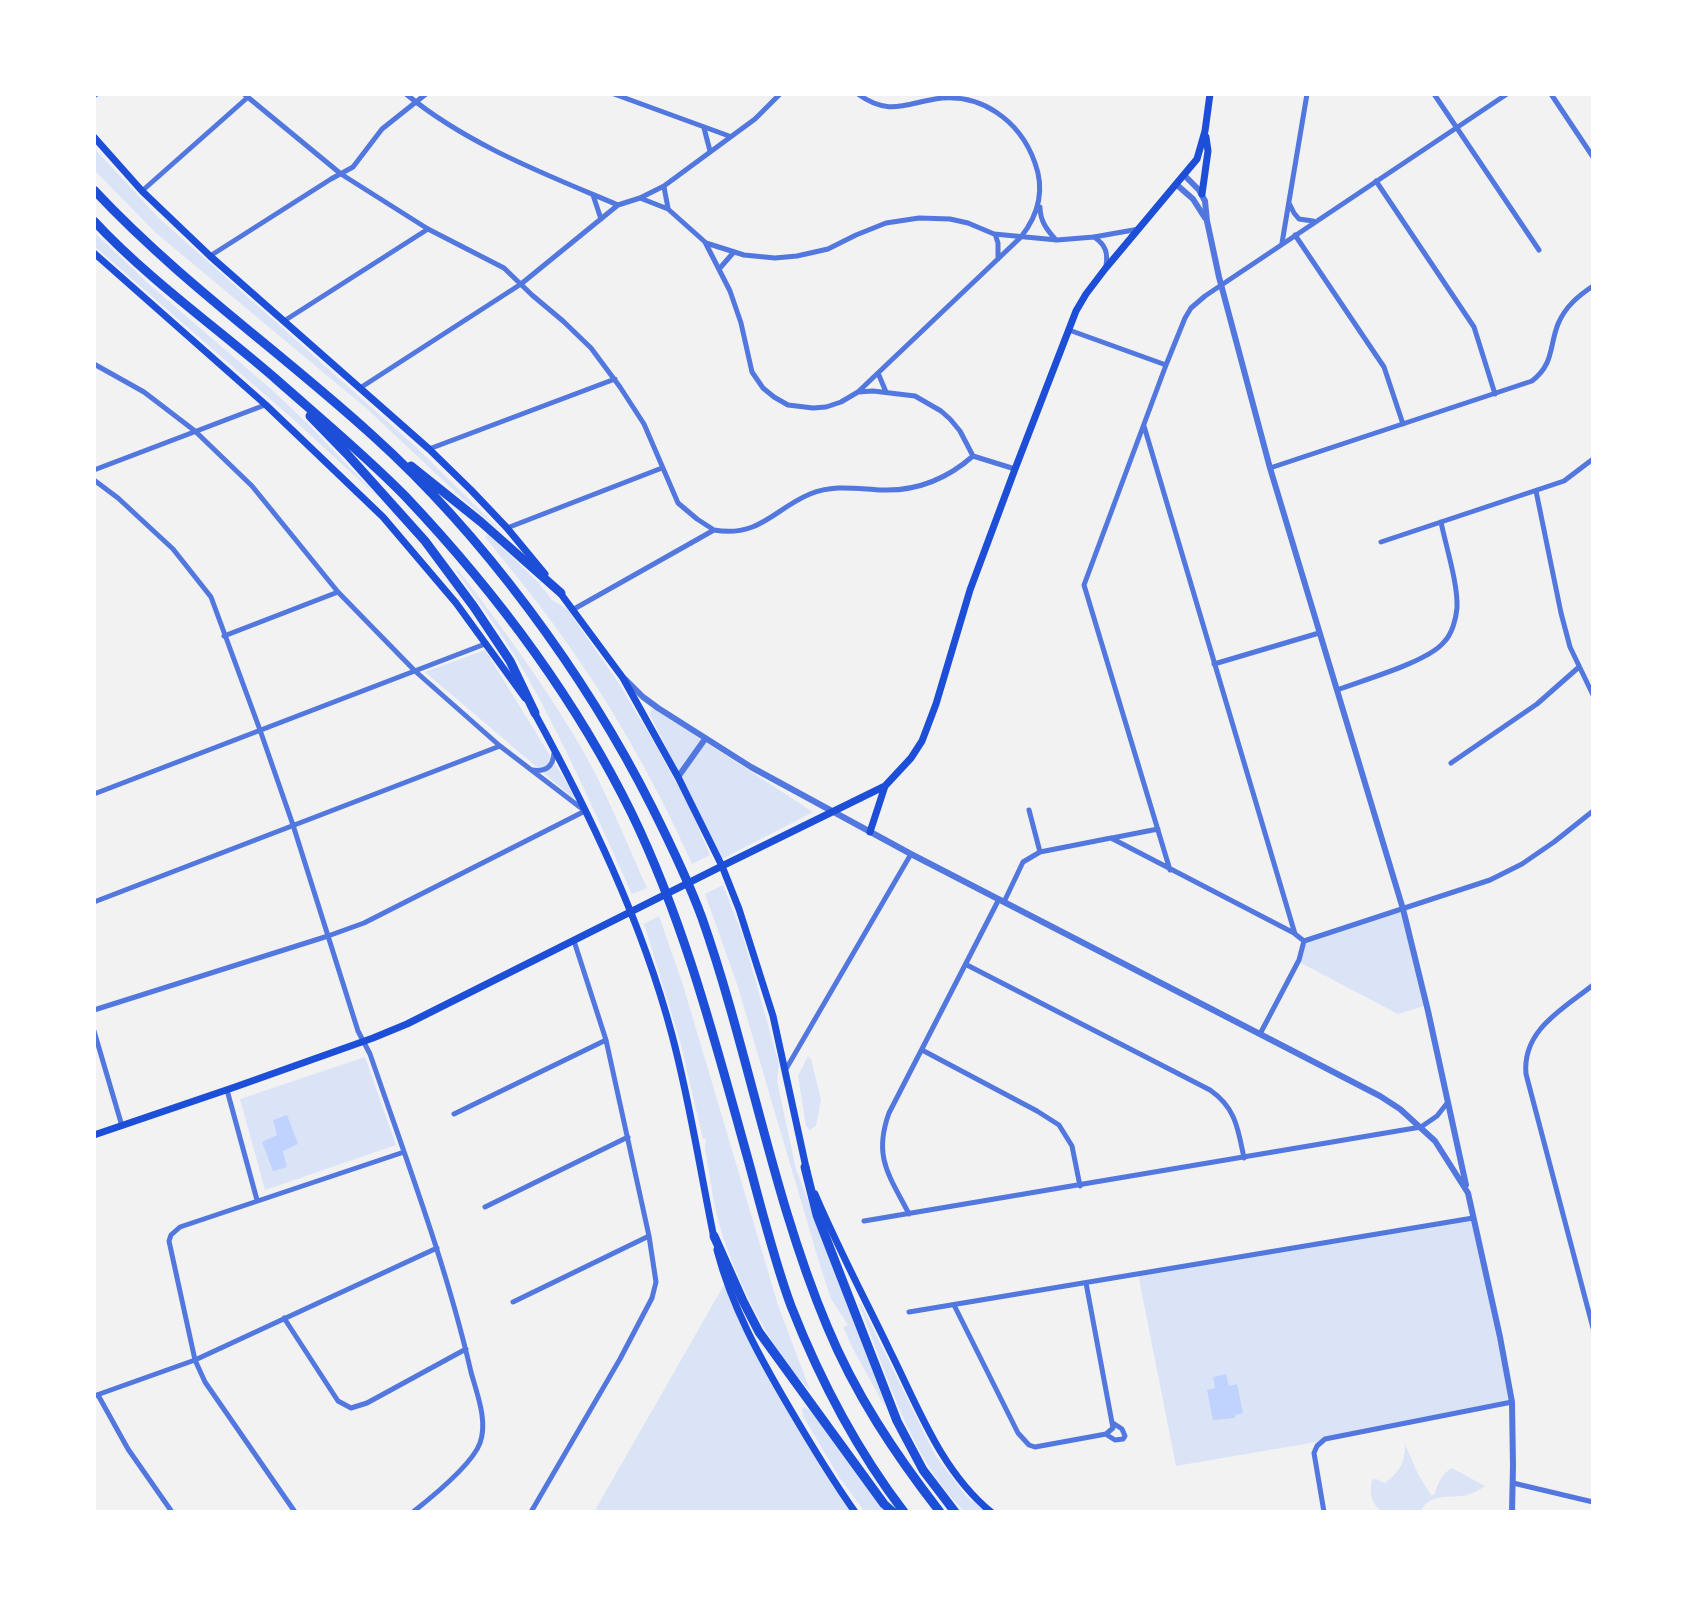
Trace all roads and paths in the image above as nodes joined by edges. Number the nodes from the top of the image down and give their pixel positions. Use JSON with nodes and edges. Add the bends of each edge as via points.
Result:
{"nodes":[{"id":1,"x":406,"y":94,"type":"edge"},
{"id":2,"x":426,"y":94,"type":"edge"},
{"id":3,"x":614,"y":94,"type":"edge"},
{"id":4,"x":780,"y":94,"type":"edge"},
{"id":5,"x":858,"y":94,"type":"edge"},
{"id":6,"x":1210,"y":94,"type":"edge"},
{"id":7,"x":1307,"y":94,"type":"edge"},
{"id":8,"x":1434,"y":94,"type":"edge"},
{"id":9,"x":1507,"y":94,"type":"edge"},
{"id":10,"x":1551,"y":94,"type":"edge"},
{"id":11,"x":245,"y":96,"type":"edge"},
{"id":12,"x":415,"y":102,"type":"junction"},
{"id":13,"x":704,"y":127,"type":"junction"},
{"id":14,"x":1457,"y":128,"type":"junction"},
{"id":15,"x":1205,"y":131,"type":"junction"},
{"id":16,"x":729,"y":136,"type":"junction"},
{"id":17,"x":94,"y":137,"type":"edge"},
{"id":18,"x":710,"y":151,"type":"junction"},
{"id":19,"x":1593,"y":157,"type":"edge"},
{"id":20,"x":341,"y":174,"type":"junction"},
{"id":21,"x":1185,"y":176,"type":"junction"},
{"id":22,"x":1376,"y":181,"type":"junction"},
{"id":23,"x":1177,"y":185,"type":"junction"},
{"id":24,"x":664,"y":186,"type":"junction"},
{"id":25,"x":94,"y":190,"type":"edge"},
{"id":26,"x":142,"y":191,"type":"junction"},
{"id":27,"x":593,"y":194,"type":"junction"},
{"id":28,"x":1202,"y":194,"type":"junction"},
{"id":29,"x":640,"y":198,"type":"junction"},
{"id":30,"x":1040,"y":198,"type":"junction"},
{"id":31,"x":1289,"y":202,"type":"junction"},
{"id":32,"x":618,"y":205,"type":"junction"},
{"id":33,"x":668,"y":209,"type":"junction"},
{"id":34,"x":601,"y":219,"type":"junction"},
{"id":35,"x":94,"y":221,"type":"edge"},
{"id":36,"x":1207,"y":221,"type":"junction"},
{"id":37,"x":1316,"y":221,"type":"junction"},
{"id":38,"x":428,"y":229,"type":"junction"},
{"id":39,"x":1140,"y":229,"type":"junction"},
{"id":40,"x":994,"y":234,"type":"junction"},
{"id":41,"x":1295,"y":235,"type":"junction"},
{"id":42,"x":1021,"y":237,"type":"junction"},
{"id":43,"x":1094,"y":237,"type":"junction"},
{"id":44,"x":1057,"y":240,"type":"junction"},
{"id":45,"x":705,"y":242,"type":"junction"},
{"id":46,"x":1282,"y":244,"type":"junction"},
{"id":47,"x":1539,"y":250,"type":"dead end"},
{"id":48,"x":94,"y":253,"type":"edge"},
{"id":49,"x":733,"y":253,"type":"junction"},
{"id":50,"x":210,"y":256,"type":"junction"},
{"id":51,"x":998,"y":259,"type":"junction"},
{"id":52,"x":720,"y":268,"type":"junction"},
{"id":53,"x":1105,"y":269,"type":"junction"},
{"id":54,"x":521,"y":284,"type":"junction"},
{"id":55,"x":1221,"y":286,"type":"junction"},
{"id":56,"x":1593,"y":286,"type":"edge"},
{"id":57,"x":284,"y":321,"type":"junction"},
{"id":58,"x":1068,"y":329,"type":"junction"},
{"id":59,"x":257,"y":362,"type":"junction"},
{"id":60,"x":94,"y":364,"type":"edge"},
{"id":61,"x":1166,"y":365,"type":"junction"},
{"id":62,"x":878,"y":373,"type":"junction"},
{"id":63,"x":615,"y":379,"type":"junction"},
{"id":64,"x":360,"y":388,"type":"junction"},
{"id":65,"x":858,"y":392,"type":"junction"},
{"id":66,"x":886,"y":392,"type":"junction"},
{"id":67,"x":1495,"y":394,"type":"junction"},
{"id":68,"x":266,"y":405,"type":"junction"},
{"id":69,"x":1403,"y":424,"type":"junction"},
{"id":70,"x":1143,"y":425,"type":"junction"},
{"id":71,"x":195,"y":431,"type":"junction"},
{"id":72,"x":373,"y":435,"type":"junction"},
{"id":73,"x":429,"y":449,"type":"junction"},
{"id":74,"x":973,"y":456,"type":"junction"},
{"id":75,"x":1593,"y":459,"type":"edge"},
{"id":76,"x":662,"y":468,"type":"junction"},
{"id":77,"x":1270,"y":468,"type":"junction"},
{"id":78,"x":1015,"y":469,"type":"junction"},
{"id":79,"x":94,"y":470,"type":"edge"},
{"id":80,"x":94,"y":480,"type":"edge"},
{"id":81,"x":1536,"y":491,"type":"junction"},
{"id":82,"x":1441,"y":522,"type":"junction"},
{"id":83,"x":507,"y":528,"type":"junction"},
{"id":84,"x":714,"y":530,"type":"junction"},
{"id":85,"x":1381,"y":542,"type":"dead end"},
{"id":86,"x":338,"y":592,"type":"junction"},
{"id":87,"x":561,"y":593,"type":"junction"},
{"id":88,"x":574,"y":609,"type":"junction"},
{"id":89,"x":1319,"y":633,"type":"junction"},
{"id":90,"x":224,"y":636,"type":"junction"},
{"id":91,"x":486,"y":644,"type":"junction"},
{"id":92,"x":1214,"y":664,"type":"junction"},
{"id":93,"x":1579,"y":667,"type":"junction"},
{"id":94,"x":415,"y":671,"type":"junction"},
{"id":95,"x":623,"y":678,"type":"junction"},
{"id":96,"x":1337,"y":690,"type":"junction"},
{"id":97,"x":1593,"y":695,"type":"edge"},
{"id":98,"x":535,"y":713,"type":"junction"},
{"id":99,"x":260,"y":730,"type":"junction"},
{"id":100,"x":705,"y":739,"type":"junction"},
{"id":101,"x":500,"y":746,"type":"junction"},
{"id":102,"x":554,"y":751,"type":"junction"},
{"id":103,"x":1451,"y":763,"type":"dead end"},
{"id":104,"x":531,"y":770,"type":"junction"},
{"id":105,"x":678,"y":777,"type":"junction"},
{"id":106,"x":885,"y":786,"type":"junction"},
{"id":107,"x":94,"y":794,"type":"edge"},
{"id":108,"x":1029,"y":810,"type":"dead end"},
{"id":109,"x":585,"y":811,"type":"junction"},
{"id":110,"x":1593,"y":811,"type":"edge"},
{"id":111,"x":832,"y":812,"type":"junction"},
{"id":112,"x":293,"y":825,"type":"junction"},
{"id":113,"x":1158,"y":829,"type":"junction"},
{"id":114,"x":870,"y":832,"type":"junction"},
{"id":115,"x":1111,"y":838,"type":"junction"},
{"id":116,"x":1040,"y":852,"type":"junction"},
{"id":117,"x":911,"y":854,"type":"junction"},
{"id":118,"x":722,"y":866,"type":"junction"},
{"id":119,"x":1170,"y":870,"type":"junction"},
{"id":120,"x":1002,"y":901,"type":"junction"},
{"id":121,"x":94,"y":902,"type":"edge"},
{"id":122,"x":1403,"y":909,"type":"junction"},
{"id":123,"x":631,"y":912,"type":"junction"},
{"id":124,"x":1295,"y":934,"type":"junction"},
{"id":125,"x":328,"y":936,"type":"junction"},
{"id":126,"x":574,"y":941,"type":"junction"},
{"id":127,"x":1304,"y":941,"type":"junction"},
{"id":128,"x":967,"y":965,"type":"junction"},
{"id":129,"x":1593,"y":985,"type":"edge"},
{"id":130,"x":94,"y":1010,"type":"edge"},
{"id":131,"x":94,"y":1031,"type":"edge"},
{"id":132,"x":1260,"y":1034,"type":"junction"},
{"id":133,"x":606,"y":1040,"type":"junction"},
{"id":134,"x":364,"y":1041,"type":"junction"},
{"id":135,"x":922,"y":1050,"type":"junction"},
{"id":136,"x":786,"y":1069,"type":"junction"},
{"id":137,"x":227,"y":1090,"type":"junction"},
{"id":138,"x":1448,"y":1102,"type":"junction"},
{"id":139,"x":454,"y":1114,"type":"dead end"},
{"id":140,"x":123,"y":1127,"type":"junction"},
{"id":141,"x":1421,"y":1127,"type":"junction"},
{"id":142,"x":94,"y":1135,"type":"edge"},
{"id":143,"x":628,"y":1137,"type":"junction"},
{"id":144,"x":404,"y":1152,"type":"junction"},
{"id":145,"x":1244,"y":1158,"type":"junction"},
{"id":146,"x":805,"y":1167,"type":"junction"},
{"id":147,"x":1080,"y":1186,"type":"junction"},
{"id":148,"x":1468,"y":1193,"type":"junction"},
{"id":149,"x":257,"y":1200,"type":"junction"},
{"id":150,"x":485,"y":1207,"type":"dead end"},
{"id":151,"x":909,"y":1214,"type":"junction"},
{"id":152,"x":1473,"y":1218,"type":"junction"},
{"id":153,"x":864,"y":1221,"type":"dead end"},
{"id":154,"x":649,"y":1236,"type":"junction"},
{"id":155,"x":714,"y":1236,"type":"junction"},
{"id":156,"x":437,"y":1248,"type":"junction"},
{"id":157,"x":1086,"y":1283,"type":"junction"},
{"id":158,"x":513,"y":1302,"type":"dead end"},
{"id":159,"x":954,"y":1305,"type":"junction"},
{"id":160,"x":909,"y":1312,"type":"dead end"},
{"id":161,"x":284,"y":1318,"type":"junction"},
{"id":162,"x":1593,"y":1328,"type":"edge"},
{"id":163,"x":466,"y":1349,"type":"junction"},
{"id":164,"x":195,"y":1360,"type":"junction"},
{"id":165,"x":96,"y":1395,"type":"edge"},
{"id":166,"x":1512,"y":1402,"type":"junction"},
{"id":167,"x":1113,"y":1423,"type":"junction"},
{"id":168,"x":1106,"y":1434,"type":"junction"},
{"id":169,"x":1513,"y":1483,"type":"junction"},
{"id":170,"x":1593,"y":1502,"type":"edge"},
{"id":171,"x":172,"y":1512,"type":"edge"},
{"id":172,"x":295,"y":1512,"type":"edge"},
{"id":173,"x":413,"y":1512,"type":"edge"},
{"id":174,"x":531,"y":1512,"type":"edge"},
{"id":175,"x":855,"y":1512,"type":"edge"},
{"id":176,"x":893,"y":1512,"type":"edge"},
{"id":177,"x":904,"y":1512,"type":"edge"},
{"id":178,"x":940,"y":1512,"type":"edge"},
{"id":179,"x":955,"y":1512,"type":"edge"},
{"id":180,"x":991,"y":1512,"type":"edge"},
{"id":181,"x":1324,"y":1512,"type":"edge"},
{"id":182,"x":1512,"y":1512,"type":"edge"}],
"edges":[{"from":1,"to":12,"type":"street"},
{"from":2,"to":12,"type":"street"},
{"from":3,"to":13,"type":"street"},
{"from":4,"to":16,"type":"street"},
{"from":5,"to":30,"type":"street","via":[[892,107],[951,98],[987,107],[1012,125],[1028,146],[1039,174]]},
{"from":6,"to":15,"type":"main road"},
{"from":7,"to":31,"type":"street"},
{"from":8,"to":14,"type":"street"},
{"from":9,"to":14,"type":"street"},
{"from":10,"to":19,"type":"street"},
{"from":11,"to":20,"type":"street"},
{"from":11,"to":26,"type":"street"},
{"from":12,"to":20,"type":"street"},
{"from":12,"to":27,"type":"street","via":[[517,163]]},
{"from":13,"to":16,"type":"street"},
{"from":13,"to":18,"type":"street"},
{"from":14,"to":22,"type":"street"},
{"from":14,"to":47,"type":"street"},
{"from":15,"to":21,"type":"main road","via":[[1197,159]]},
{"from":15,"to":28,"type":"main road"},
{"from":16,"to":18,"type":"street"},
{"from":17,"to":26,"type":"main road"},
{"from":18,"to":24,"type":"street"},
{"from":20,"to":38,"type":"street"},
{"from":20,"to":50,"type":"street"},
{"from":21,"to":23,"type":"main road"},
{"from":21,"to":28,"type":"street"},
{"from":22,"to":37,"type":"street"},
{"from":22,"to":67,"type":"street","via":[[1474,327]]},
{"from":23,"to":36,"type":"street"},
{"from":23,"to":39,"type":"main road"},
{"from":24,"to":29,"type":"street"},
{"from":24,"to":33,"type":"street"},
{"from":25,"to":72,"type":"highway","via":[[166,262]]},
{"from":26,"to":50,"type":"main road"},
{"from":27,"to":32,"type":"street"},
{"from":27,"to":34,"type":"street"},
{"from":28,"to":36,"type":"street"},
{"from":29,"to":32,"type":"street"},
{"from":29,"to":33,"type":"street"},
{"from":30,"to":42,"type":"street"},
{"from":30,"to":44,"type":"street","via":[[1045,228]]},
{"from":31,"to":37,"type":"street","via":[[1299,219]]},
{"from":31,"to":46,"type":"street"},
{"from":32,"to":34,"type":"street"},
{"from":33,"to":45,"type":"street"},
{"from":34,"to":54,"type":"street"},
{"from":35,"to":59,"type":"highway"},
{"from":36,"to":55,"type":"street"},
{"from":37,"to":41,"type":"street"},
{"from":38,"to":54,"type":"street","via":[[504,268]]},
{"from":38,"to":57,"type":"street"},
{"from":39,"to":43,"type":"street"},
{"from":39,"to":53,"type":"main road"},
{"from":40,"to":42,"type":"street"},
{"from":40,"to":49,"type":"street","via":[[950,219],[919,218],[872,228],[810,254],[775,258]]},
{"from":40,"to":51,"type":"street"},
{"from":41,"to":46,"type":"street"},
{"from":41,"to":69,"type":"street","via":[[1384,367]]},
{"from":42,"to":44,"type":"street"},
{"from":42,"to":51,"type":"street"},
{"from":43,"to":44,"type":"street"},
{"from":43,"to":53,"type":"street","via":[[1107,252]]},
{"from":45,"to":49,"type":"street"},
{"from":45,"to":52,"type":"street"},
{"from":46,"to":55,"type":"street"},
{"from":48,"to":68,"type":"main road"},
{"from":49,"to":52,"type":"street"},
{"from":50,"to":57,"type":"main road"},
{"from":51,"to":62,"type":"street"},
{"from":52,"to":65,"type":"street","via":[[752,372],[763,388],[788,405],[813,408]]},
{"from":53,"to":58,"type":"main road"},
{"from":54,"to":63,"type":"street","via":[[591,348]]},
{"from":54,"to":64,"type":"street"},
{"from":55,"to":61,"type":"street","via":[[1191,308]]},
{"from":55,"to":77,"type":"street"},
{"from":56,"to":67,"type":"street","via":[[1573,301],[1560,321],[1540,374]]},
{"from":57,"to":64,"type":"main road"},
{"from":58,"to":61,"type":"street"},
{"from":58,"to":78,"type":"main road"},
{"from":59,"to":98,"type":"highway","via":[[425,541],[503,650]]},
{"from":59,"to":177,"type":"highway","via":[[403,494],[481,582],[581,724],[632,814],[705,1004],[790,1303],[834,1403]]},
{"from":60,"to":71,"type":"street","via":[[144,392]]},
{"from":61,"to":70,"type":"street"},
{"from":62,"to":65,"type":"street"},
{"from":62,"to":66,"type":"street"},
{"from":63,"to":73,"type":"street"},
{"from":63,"to":76,"type":"street","via":[[644,424]]},
{"from":64,"to":73,"type":"main road"},
{"from":65,"to":66,"type":"street"},
{"from":66,"to":74,"type":"street","via":[[915,396],[941,411]]},
{"from":67,"to":69,"type":"street"},
{"from":68,"to":71,"type":"street"},
{"from":68,"to":91,"type":"main road","via":[[383,517]]},
{"from":69,"to":77,"type":"street"},
{"from":70,"to":92,"type":"street"},
{"from":70,"to":113,"type":"street","via":[[1084,585]]},
{"from":71,"to":79,"type":"street"},
{"from":71,"to":86,"type":"street","via":[[252,486]]},
{"from":72,"to":87,"type":"highway"},
{"from":72,"to":178,"type":"highway","via":[[495,567],[549,638],[627,759],[701,915],[795,1237],[827,1327],[870,1411]]},
{"from":73,"to":83,"type":"main road"},
{"from":74,"to":78,"type":"street"},
{"from":74,"to":84,"type":"street","via":[[924,484],[897,490],[820,491],[760,524]]},
{"from":75,"to":81,"type":"street","via":[[1564,481]]},
{"from":76,"to":83,"type":"street"},
{"from":76,"to":84,"type":"street","via":[[678,503]]},
{"from":77,"to":89,"type":"street"},
{"from":78,"to":106,"type":"main road","via":[[922,741]]},
{"from":80,"to":90,"type":"street","via":[[173,549],[211,597]]},
{"from":81,"to":82,"type":"street"},
{"from":81,"to":93,"type":"street","via":[[1561,613]]},
{"from":82,"to":85,"type":"street"},
{"from":82,"to":96,"type":"street","via":[[1457,605],[1448,638],[1421,659]]},
{"from":83,"to":87,"type":"main road"},
{"from":84,"to":88,"type":"street"},
{"from":86,"to":90,"type":"street"},
{"from":86,"to":94,"type":"street"},
{"from":87,"to":88,"type":"main road"},
{"from":88,"to":95,"type":"main road"},
{"from":89,"to":92,"type":"street"},
{"from":89,"to":96,"type":"street"},
{"from":90,"to":99,"type":"street"},
{"from":91,"to":94,"type":"street"},
{"from":91,"to":98,"type":"main road"},
{"from":92,"to":124,"type":"street"},
{"from":93,"to":97,"type":"street"},
{"from":93,"to":103,"type":"street","via":[[1537,704]]},
{"from":94,"to":99,"type":"street"},
{"from":94,"to":101,"type":"street"},
{"from":95,"to":100,"type":"street"},
{"from":95,"to":105,"type":"main road"},
{"from":96,"to":122,"type":"street"},
{"from":98,"to":102,"type":"main road"},
{"from":99,"to":107,"type":"street"},
{"from":99,"to":112,"type":"street"},
{"from":100,"to":105,"type":"street"},
{"from":100,"to":111,"type":"street"},
{"from":101,"to":104,"type":"street"},
{"from":101,"to":112,"type":"street"},
{"from":102,"to":104,"type":"street","via":[[549,768]]},
{"from":102,"to":109,"type":"main road"},
{"from":104,"to":109,"type":"street"},
{"from":105,"to":118,"type":"main road"},
{"from":106,"to":111,"type":"main road"},
{"from":106,"to":114,"type":"main road"},
{"from":108,"to":116,"type":"street"},
{"from":109,"to":123,"type":"main road"},
{"from":109,"to":125,"type":"street","via":[[364,923]]},
{"from":110,"to":122,"type":"street","via":[[1522,864]]},
{"from":111,"to":114,"type":"street"},
{"from":111,"to":118,"type":"main road"},
{"from":112,"to":121,"type":"street"},
{"from":112,"to":125,"type":"street"},
{"from":113,"to":115,"type":"street"},
{"from":113,"to":119,"type":"street"},
{"from":114,"to":117,"type":"street"},
{"from":115,"to":116,"type":"street"},
{"from":115,"to":119,"type":"street"},
{"from":116,"to":120,"type":"street","via":[[1023,862]]},
{"from":117,"to":120,"type":"street"},
{"from":117,"to":136,"type":"street"},
{"from":118,"to":123,"type":"main road"},
{"from":118,"to":136,"type":"main road","via":[[758,966]]},
{"from":119,"to":124,"type":"street"},
{"from":120,"to":128,"type":"street"},
{"from":120,"to":132,"type":"street"},
{"from":122,"to":127,"type":"street"},
{"from":122,"to":138,"type":"street"},
{"from":123,"to":126,"type":"main road"},
{"from":123,"to":155,"type":"main road","via":[[672,1033]]},
{"from":124,"to":127,"type":"street"},
{"from":125,"to":130,"type":"street"},
{"from":125,"to":134,"type":"street"},
{"from":126,"to":133,"type":"street"},
{"from":126,"to":134,"type":"main road"},
{"from":127,"to":132,"type":"street"},
{"from":128,"to":135,"type":"street"},
{"from":128,"to":145,"type":"street","via":[[1220,1097],[1234,1117]]},
{"from":129,"to":162,"type":"street","via":[[1541,1027],[1525,1061]]},
{"from":131,"to":140,"type":"street"},
{"from":132,"to":141,"type":"street","via":[[1380,1096]]},
{"from":133,"to":139,"type":"street"},
{"from":133,"to":143,"type":"street"},
{"from":134,"to":137,"type":"main road"},
{"from":134,"to":144,"type":"street"},
{"from":135,"to":147,"type":"street","via":[[1059,1125],[1072,1146]]},
{"from":135,"to":151,"type":"street","via":[[882,1130],[885,1168]]},
{"from":136,"to":146,"type":"main road"},
{"from":137,"to":140,"type":"main road"},
{"from":137,"to":149,"type":"street"},
{"from":138,"to":141,"type":"street"},
{"from":138,"to":148,"type":"street"},
{"from":140,"to":142,"type":"main road"},
{"from":141,"to":145,"type":"street"},
{"from":141,"to":148,"type":"street"},
{"from":143,"to":150,"type":"street"},
{"from":143,"to":154,"type":"street"},
{"from":144,"to":149,"type":"street"},
{"from":144,"to":156,"type":"street"},
{"from":145,"to":147,"type":"street"},
{"from":146,"to":179,"type":"highway","via":[[817,1215],[897,1421],[923,1470]]},
{"from":146,"to":180,"type":"main road","via":[[930,1432],[954,1472]]},
{"from":147,"to":151,"type":"street"},
{"from":148,"to":152,"type":"street"},
{"from":149,"to":164,"type":"street","via":[[180,1227],[171,1235],[169,1248]]},
{"from":151,"to":153,"type":"street"},
{"from":152,"to":157,"type":"street"},
{"from":152,"to":166,"type":"street"},
{"from":154,"to":158,"type":"street"},
{"from":154,"to":174,"type":"street","via":[[656,1282],[652,1298]]},
{"from":155,"to":175,"type":"main road","via":[[725,1280],[756,1351]]},
{"from":155,"to":176,"type":"highway","via":[[759,1332]]},
{"from":156,"to":161,"type":"street"},
{"from":156,"to":163,"type":"street"},
{"from":157,"to":159,"type":"street"},
{"from":157,"to":167,"type":"street"},
{"from":159,"to":160,"type":"street"},
{"from":159,"to":168,"type":"street","via":[[1029,1445]]},
{"from":161,"to":163,"type":"street","via":[[338,1401],[351,1408]]},
{"from":161,"to":164,"type":"street"},
{"from":163,"to":173,"type":"street","via":[[484,1423],[480,1443],[470,1462]]},
{"from":164,"to":165,"type":"street"},
{"from":164,"to":172,"type":"street"},
{"from":165,"to":171,"type":"street"},
{"from":166,"to":169,"type":"street"},
{"from":166,"to":181,"type":"street","via":[[1325,1439],[1314,1453]]},
{"from":167,"to":168,"type":"street"},
{"from":167,"to":168,"type":"street","via":[[1124,1437],[1115,1440]]},
{"from":169,"to":170,"type":"street"},
{"from":169,"to":182,"type":"street"}]}
